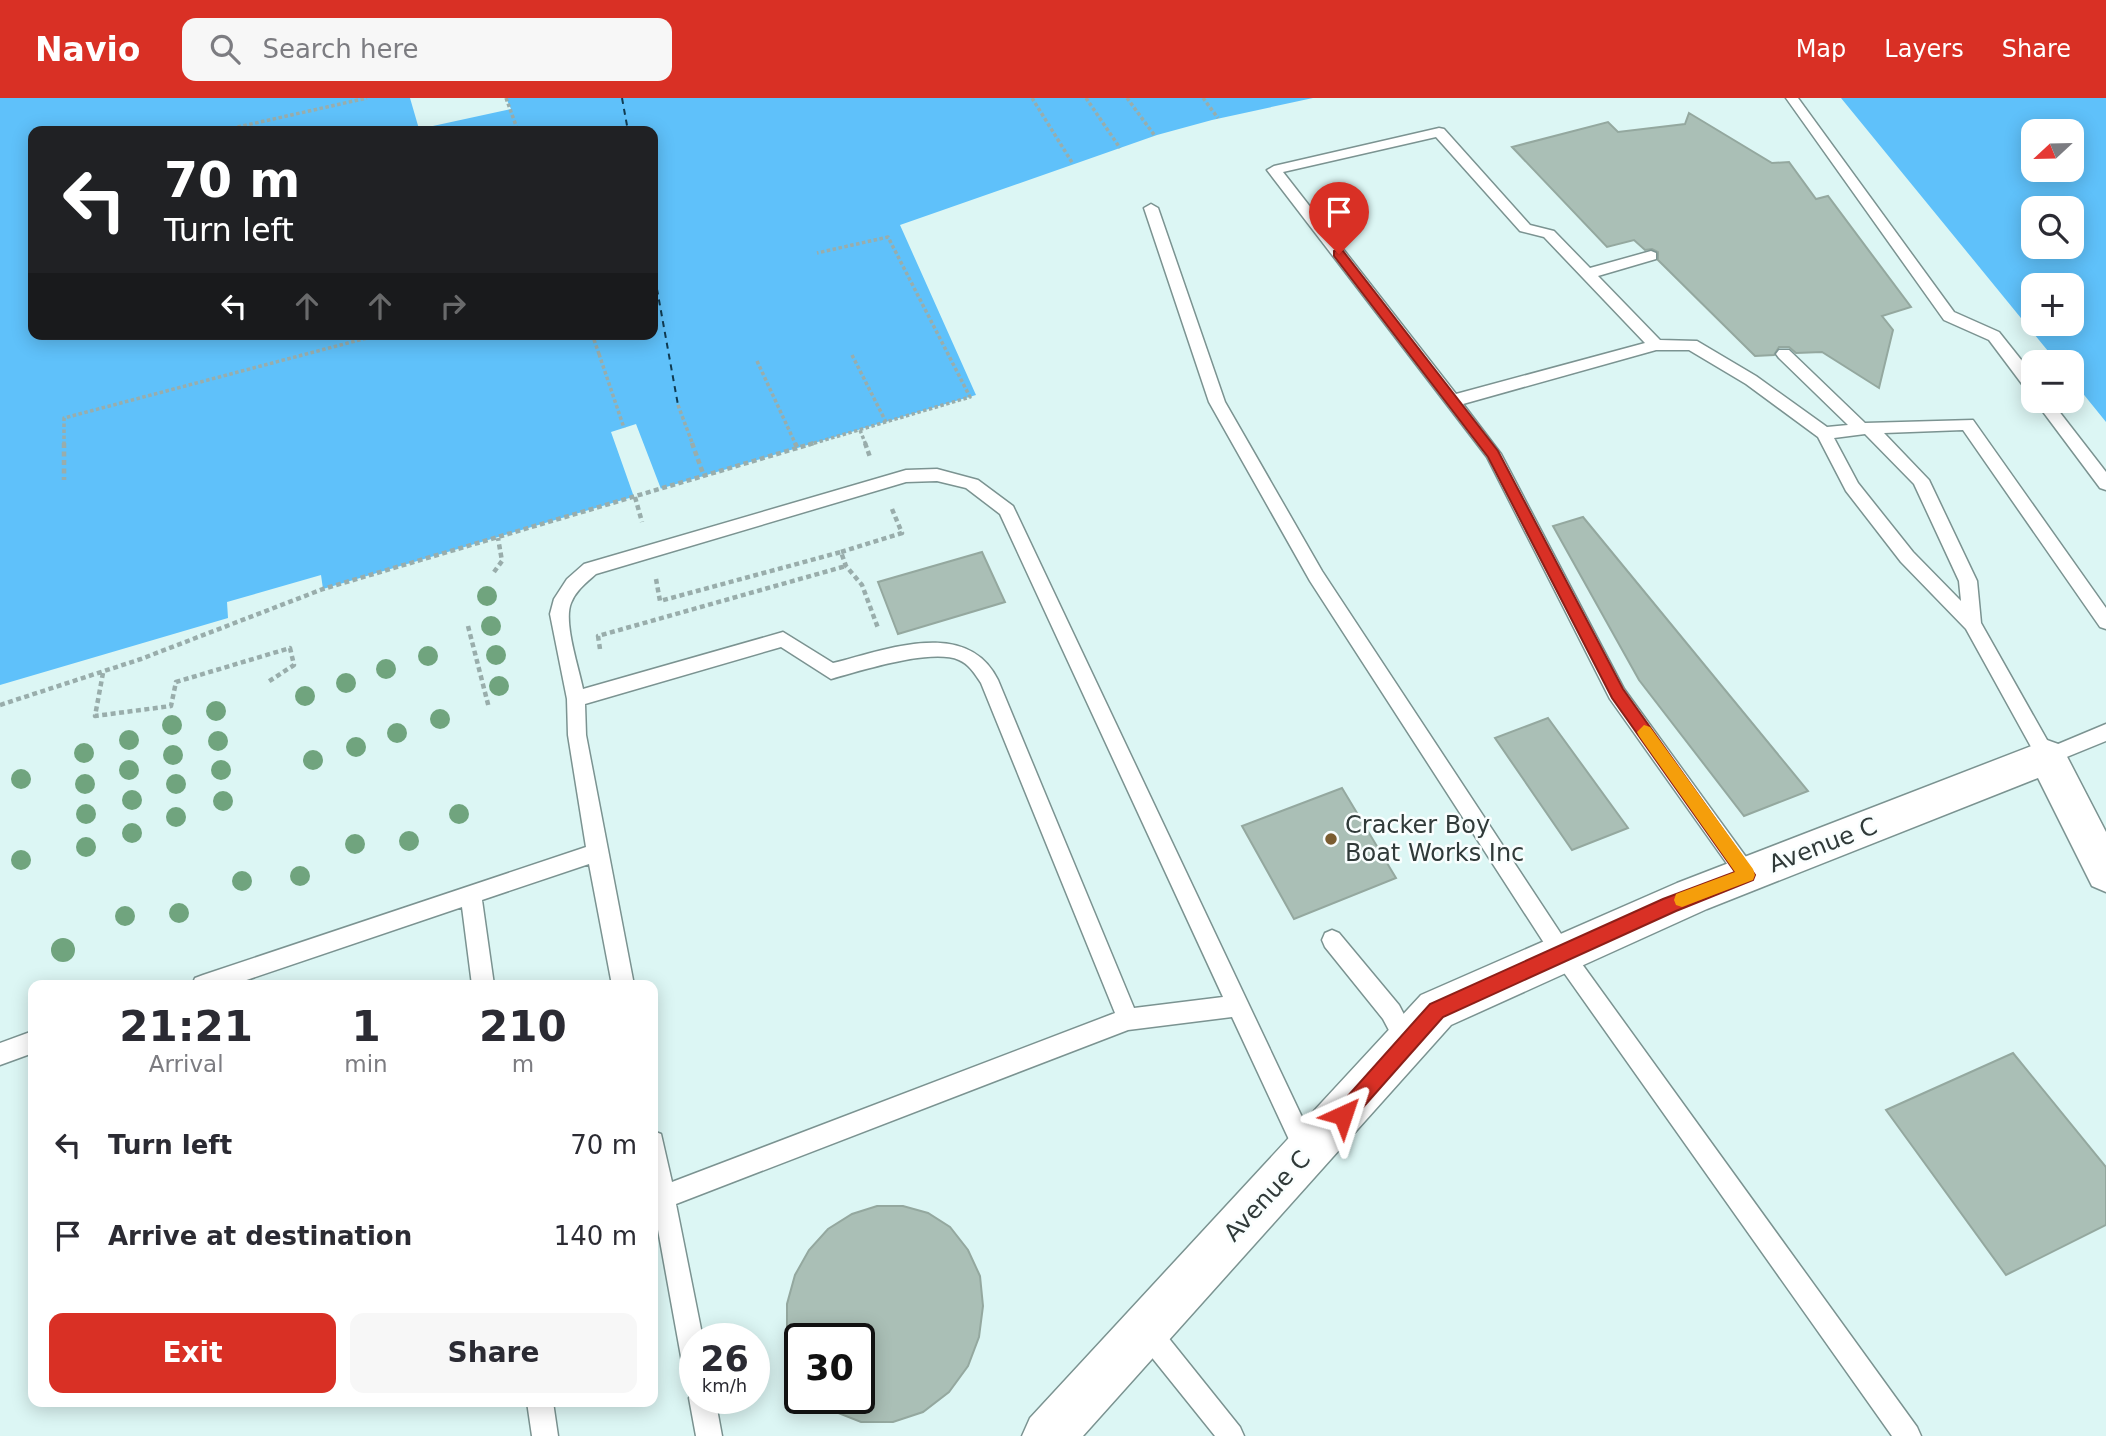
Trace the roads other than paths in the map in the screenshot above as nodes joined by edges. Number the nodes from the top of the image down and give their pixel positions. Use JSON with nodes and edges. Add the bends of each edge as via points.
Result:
{"nodes":[{"id":1,"x":1792,"y":98,"type":"edge"},
{"id":2,"x":1274,"y":170,"type":"joint"},
{"id":3,"x":1151,"y":208,"type":"dead end"},
{"id":4,"x":1651,"y":256,"type":"dead end"},
{"id":5,"x":1587,"y":274,"type":"junction"},
{"id":6,"x":1656,"y":345,"type":"junction"},
{"id":7,"x":1784,"y":354,"type":"dead end"},
{"id":8,"x":2021,"y":371,"type":"edge"},
{"id":9,"x":1452,"y":401,"type":"junction"},
{"id":10,"x":2052,"y":413,"type":"edge"},
{"id":11,"x":1865,"y":428,"type":"junction"},
{"id":12,"x":1824,"y":433,"type":"junction"},
{"id":13,"x":2106,"y":484,"type":"edge"},
{"id":14,"x":2106,"y":622,"type":"edge"},
{"id":15,"x":1972,"y":624,"type":"junction"},
{"id":16,"x":576,"y":699,"type":"junction"},
{"id":17,"x":2106,"y":732,"type":"edge"},
{"id":18,"x":2047,"y":757,"type":"junction"},
{"id":19,"x":597,"y":852,"type":"junction"},
{"id":20,"x":2106,"y":873,"type":"edge"},
{"id":21,"x":1747,"y":875,"type":"junction"},
{"id":22,"x":471,"y":894,"type":"junction"},
{"id":23,"x":1332,"y":940,"type":"dead end"},
{"id":24,"x":1562,"y":953,"type":"junction"},
{"id":25,"x":218,"y":980,"type":"edge"},
{"id":26,"x":482,"y":980,"type":"edge"},
{"id":27,"x":622,"y":980,"type":"edge"},
{"id":28,"x":1238,"y":1006,"type":"junction"},
{"id":29,"x":1128,"y":1019,"type":"junction"},
{"id":30,"x":1408,"y":1042,"type":"junction"},
{"id":31,"x":28,"y":1044,"type":"edge"},
{"id":32,"x":0,"y":1054,"type":"edge"},
{"id":33,"x":1307,"y":1153,"type":"junction"},
{"id":34,"x":658,"y":1170,"type":"edge"},
{"id":35,"x":663,"y":1197,"type":"junction"},
{"id":36,"x":687,"y":1323,"type":"edge"},
{"id":37,"x":1146,"y":1329,"type":"junction"},
{"id":38,"x":541,"y":1407,"type":"edge"},
{"id":39,"x":705,"y":1414,"type":"edge"},
{"id":40,"x":545,"y":1436,"type":"edge"},
{"id":41,"x":709,"y":1436,"type":"edge"},
{"id":42,"x":1048,"y":1436,"type":"edge"},
{"id":43,"x":1231,"y":1436,"type":"edge"},
{"id":44,"x":1908,"y":1436,"type":"edge"}],
"edges":[{"from":1,"to":8,"type":"lane","via":[[1949,316],[1994,336]]},
{"from":2,"to":5,"type":"lane","via":[[1439,132],[1525,228],[1549,234]]},
{"from":2,"to":9,"type":"lane"},
{"from":3,"to":24,"type":"lane","via":[[1217,402],[1316,576]]},
{"from":4,"to":5,"type":"lane"},
{"from":5,"to":6,"type":"lane"},
{"from":6,"to":9,"type":"lane"},
{"from":6,"to":12,"type":"lane","via":[[1692,345],[1751,380]]},
{"from":7,"to":11,"type":"lane"},
{"from":9,"to":21,"type":"lane","via":[[1493,454],[1617,694]]},
{"from":10,"to":13,"type":"lane"},
{"from":11,"to":12,"type":"lane"},
{"from":11,"to":14,"type":"lane","via":[[1967,424]]},
{"from":11,"to":15,"type":"lane","via":[[1921,480],[1968,581]]},
{"from":12,"to":15,"type":"lane","via":[[1860,497],[1907,557]]},
{"from":15,"to":18,"type":"lane"},
{"from":16,"to":19,"type":"lane"},
{"from":16,"to":28,"type":"lane","via":[[559,614],[573,584],[590,569],[906,476],[951,476],[982,487],[1007,510]]},
{"from":16,"to":29,"type":"lane","via":[[783,639],[831,671],[930,649],[961,652],[978,663],[989,680]]},
{"from":17,"to":18,"type":"lane"},
{"from":18,"to":20,"type":"street"},
{"from":18,"to":21,"type":"street","name":"Avenue C"},
{"from":19,"to":22,"type":"lane"},
{"from":19,"to":27,"type":"lane"},
{"from":21,"to":24,"type":"street","name":"Avenue C"},
{"from":22,"to":25,"type":"lane"},
{"from":22,"to":26,"type":"lane"},
{"from":23,"to":30,"type":"lane","via":[[1391,1012]]},
{"from":24,"to":30,"type":"street","name":"Avenue C","via":[[1436,1010]]},
{"from":24,"to":44,"type":"lane"},
{"from":28,"to":29,"type":"lane"},
{"from":28,"to":33,"type":"lane"},
{"from":29,"to":35,"type":"lane"},
{"from":30,"to":33,"type":"street","name":"Avenue C"},
{"from":31,"to":32,"type":"lane"},
{"from":33,"to":37,"type":"street","name":"Avenue C"},
{"from":34,"to":35,"type":"lane"},
{"from":35,"to":36,"type":"lane"},
{"from":37,"to":42,"type":"street","name":"Avenue C"},
{"from":37,"to":43,"type":"lane"},
{"from":38,"to":40,"type":"lane"},
{"from":39,"to":41,"type":"lane"}]}
